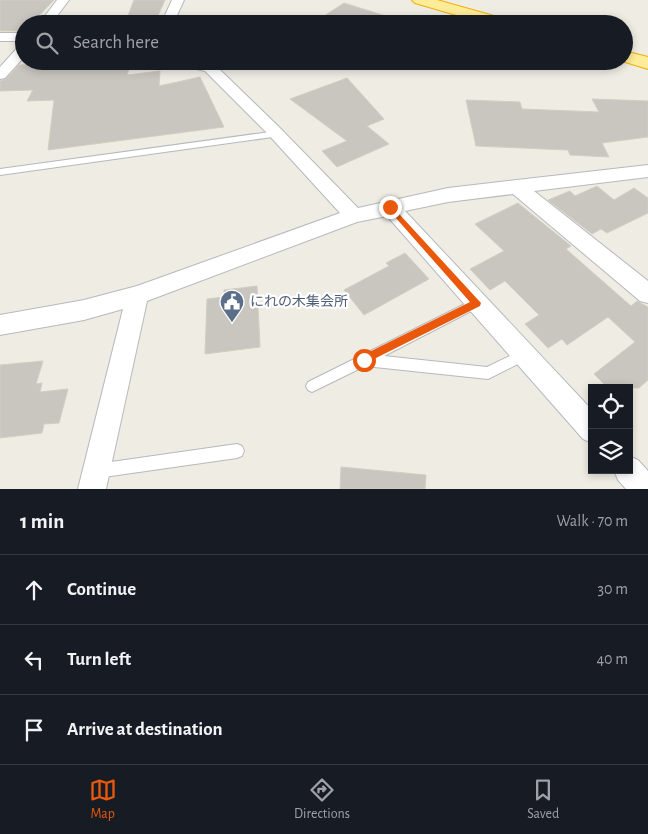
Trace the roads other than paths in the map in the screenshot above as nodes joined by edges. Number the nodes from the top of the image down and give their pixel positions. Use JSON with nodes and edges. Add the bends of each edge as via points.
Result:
{"nodes":[{"id":1,"x":63,"y":0,"type":"edge"},
{"id":2,"x":178,"y":0,"type":"edge"},
{"id":3,"x":420,"y":0,"type":"edge"},
{"id":4,"x":52,"y":15,"type":"edge"},
{"id":5,"x":171,"y":15,"type":"edge"},
{"id":6,"x":474,"y":15,"type":"edge"},
{"id":7,"x":0,"y":37,"type":"edge"},
{"id":8,"x":15,"y":37,"type":"edge"},
{"id":9,"x":633,"y":59,"type":"edge"},
{"id":10,"x":15,"y":60,"type":"edge"},
{"id":11,"x":648,"y":63,"type":"edge"},
{"id":12,"x":212,"y":70,"type":"edge"},
{"id":13,"x":0,"y":75,"type":"edge"},
{"id":14,"x":277,"y":134,"type":"junction"},
{"id":15,"x":0,"y":172,"type":"edge"},
{"id":16,"x":645,"y":174,"type":"edge"},
{"id":17,"x":517,"y":187,"type":"junction"},
{"id":18,"x":390,"y":207,"type":"junction"},
{"id":19,"x":354,"y":216,"type":"junction"},
{"id":20,"x":648,"y":294,"type":"edge"},
{"id":21,"x":137,"y":295,"type":"junction"},
{"id":22,"x":477,"y":303,"type":"junction"},
{"id":23,"x":0,"y":325,"type":"edge"},
{"id":24,"x":524,"y":355,"type":"junction"},
{"id":25,"x":364,"y":360,"type":"junction"},
{"id":26,"x":312,"y":386,"type":"dead end"},
{"id":27,"x":591,"y":429,"type":"edge"},
{"id":28,"x":237,"y":451,"type":"dead end"},
{"id":29,"x":632,"y":474,"type":"edge"},
{"id":30,"x":94,"y":480,"type":"edge"},
{"id":31,"x":645,"y":489,"type":"edge"}],
"edges":[{"from":1,"to":4,"type":"street"},
{"from":2,"to":5,"type":"street"},
{"from":3,"to":6,"type":"highway"},
{"from":7,"to":8,"type":"street"},
{"from":9,"to":11,"type":"highway"},
{"from":10,"to":13,"type":"street"},
{"from":12,"to":14,"type":"street"},
{"from":14,"to":15,"type":"lane"},
{"from":14,"to":19,"type":"street"},
{"from":16,"to":17,"type":"street"},
{"from":17,"to":18,"type":"street","via":[[448,195]]},
{"from":17,"to":20,"type":"street"},
{"from":18,"to":19,"type":"street"},
{"from":18,"to":22,"type":"street"},
{"from":19,"to":21,"type":"street"},
{"from":21,"to":23,"type":"street","via":[[84,310]]},
{"from":21,"to":30,"type":"street"},
{"from":22,"to":24,"type":"street"},
{"from":22,"to":25,"type":"lane"},
{"from":24,"to":25,"type":"lane","via":[[488,373]]},
{"from":24,"to":27,"type":"street"},
{"from":25,"to":26,"type":"lane"},
{"from":28,"to":30,"type":"lane"},
{"from":29,"to":31,"type":"street"}]}
